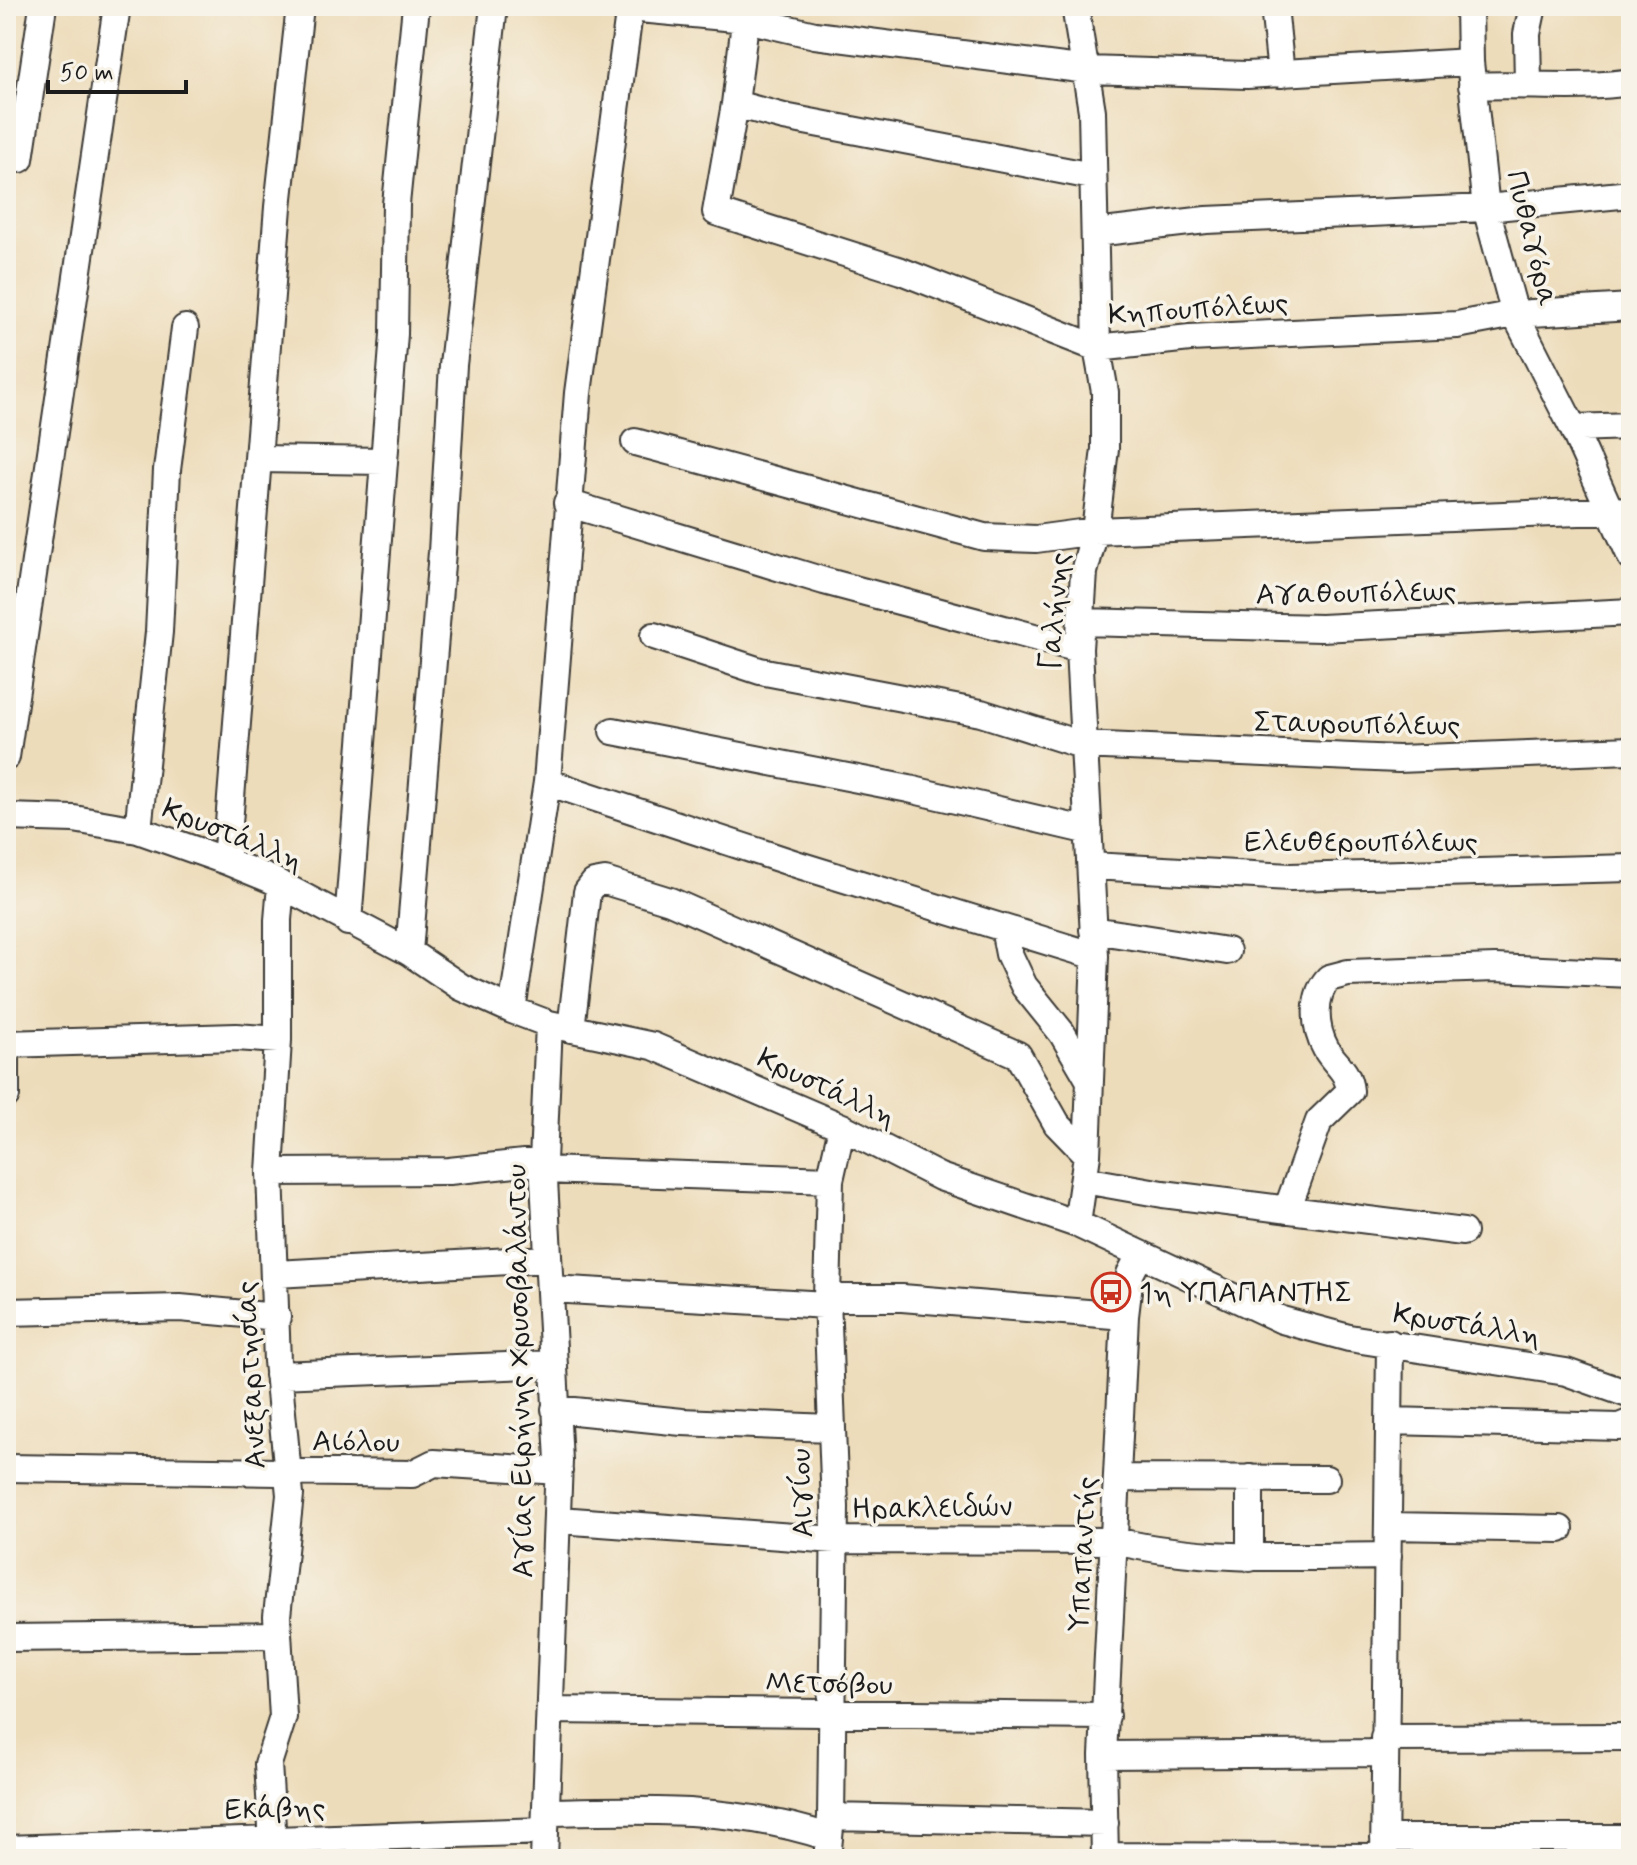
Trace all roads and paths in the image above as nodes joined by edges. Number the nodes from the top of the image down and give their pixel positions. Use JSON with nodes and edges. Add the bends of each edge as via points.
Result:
{"nodes":[{"id":1,"x":43,"y":6,"type":"edge"},
{"id":2,"x":117,"y":6,"type":"edge"},
{"id":3,"x":300,"y":6,"type":"edge"},
{"id":4,"x":416,"y":6,"type":"edge"},
{"id":5,"x":494,"y":6,"type":"edge"},
{"id":6,"x":1075,"y":6,"type":"edge"},
{"id":7,"x":1274,"y":6,"type":"edge"},
{"id":8,"x":1469,"y":6,"type":"edge"},
{"id":9,"x":1533,"y":6,"type":"edge"},
{"id":10,"x":630,"y":7,"type":"edge"},
{"id":11,"x":746,"y":13,"type":"edge"},
{"id":12,"x":1087,"y":70,"type":"junction"},
{"id":13,"x":1281,"y":74,"type":"junction"},
{"id":14,"x":1471,"y":74,"type":"junction"},
{"id":15,"x":1631,"y":82,"type":"edge"},
{"id":16,"x":1528,"y":83,"type":"junction"},
{"id":17,"x":735,"y":104,"type":"junction"},
{"id":18,"x":20,"y":159,"type":"dead end"},
{"id":19,"x":1092,"y":176,"type":"junction"},
{"id":20,"x":1631,"y":194,"type":"edge"},
{"id":21,"x":1486,"y":208,"type":"junction"},
{"id":22,"x":1095,"y":233,"type":"junction"},
{"id":23,"x":1631,"y":307,"type":"edge"},
{"id":24,"x":1515,"y":314,"type":"junction"},
{"id":25,"x":185,"y":328,"type":"dead end"},
{"id":26,"x":1097,"y":348,"type":"junction"},
{"id":27,"x":1631,"y":426,"type":"edge"},
{"id":28,"x":1573,"y":428,"type":"junction"},
{"id":29,"x":635,"y":442,"type":"dead end"},
{"id":30,"x":259,"y":459,"type":"junction"},
{"id":31,"x":383,"y":461,"type":"junction"},
{"id":32,"x":567,"y":503,"type":"junction"},
{"id":33,"x":1621,"y":510,"type":"edge"},
{"id":34,"x":1095,"y":531,"type":"junction"},
{"id":35,"x":1631,"y":557,"type":"edge"},
{"id":36,"x":1631,"y":612,"type":"edge"},
{"id":37,"x":1081,"y":622,"type":"junction"},
{"id":38,"x":654,"y":636,"type":"dead end"},
{"id":39,"x":1079,"y":649,"type":"junction"},
{"id":40,"x":613,"y":731,"type":"dead end"},
{"id":41,"x":1082,"y":745,"type":"junction"},
{"id":42,"x":1631,"y":750,"type":"edge"},
{"id":43,"x":6,"y":757,"type":"edge"},
{"id":44,"x":547,"y":782,"type":"junction"},
{"id":45,"x":6,"y":817,"type":"edge"},
{"id":46,"x":138,"y":830,"type":"junction"},
{"id":47,"x":1089,"y":831,"type":"junction"},
{"id":48,"x":226,"y":861,"type":"junction"},
{"id":49,"x":1092,"y":866,"type":"junction"},
{"id":50,"x":1631,"y":868,"type":"edge"},
{"id":51,"x":281,"y":885,"type":"junction"},
{"id":52,"x":348,"y":922,"type":"junction"},
{"id":53,"x":1004,"y":928,"type":"junction"},
{"id":54,"x":1094,"y":943,"type":"junction"},
{"id":55,"x":1227,"y":951,"type":"dead end"},
{"id":56,"x":409,"y":952,"type":"junction"},
{"id":57,"x":1631,"y":974,"type":"edge"},
{"id":58,"x":512,"y":1010,"type":"junction"},
{"id":59,"x":560,"y":1027,"type":"junction"},
{"id":60,"x":278,"y":1040,"type":"junction"},
{"id":61,"x":6,"y":1047,"type":"edge"},
{"id":62,"x":1090,"y":1081,"type":"junction"},
{"id":63,"x":6,"y":1095,"type":"edge"},
{"id":64,"x":842,"y":1127,"type":"junction"},
{"id":65,"x":544,"y":1165,"type":"junction"},
{"id":66,"x":1086,"y":1168,"type":"junction"},
{"id":67,"x":270,"y":1172,"type":"junction"},
{"id":68,"x":830,"y":1180,"type":"junction"},
{"id":69,"x":1287,"y":1210,"type":"junction"},
{"id":70,"x":1077,"y":1224,"type":"junction"},
{"id":71,"x":1463,"y":1232,"type":"dead end"},
{"id":72,"x":1140,"y":1255,"type":"junction"},
{"id":73,"x":548,"y":1259,"type":"junction"},
{"id":74,"x":276,"y":1274,"type":"junction"},
{"id":75,"x":551,"y":1289,"type":"junction"},
{"id":76,"x":827,"y":1302,"type":"junction"},
{"id":77,"x":6,"y":1312,"type":"edge"},
{"id":78,"x":1125,"y":1316,"type":"junction"},
{"id":79,"x":277,"y":1317,"type":"junction"},
{"id":80,"x":1390,"y":1343,"type":"junction"},
{"id":81,"x":554,"y":1364,"type":"junction"},
{"id":82,"x":278,"y":1375,"type":"junction"},
{"id":83,"x":1631,"y":1395,"type":"edge"},
{"id":84,"x":555,"y":1409,"type":"junction"},
{"id":85,"x":1390,"y":1421,"type":"junction"},
{"id":86,"x":1631,"y":1422,"type":"edge"},
{"id":87,"x":830,"y":1428,"type":"junction"},
{"id":88,"x":6,"y":1468,"type":"edge"},
{"id":89,"x":559,"y":1471,"type":"junction"},
{"id":90,"x":287,"y":1472,"type":"junction"},
{"id":91,"x":1119,"y":1478,"type":"junction"},
{"id":92,"x":1250,"y":1478,"type":"junction"},
{"id":93,"x":1326,"y":1479,"type":"dead end"},
{"id":94,"x":835,"y":1507,"type":"junction"},
{"id":95,"x":559,"y":1520,"type":"junction"},
{"id":96,"x":1388,"y":1526,"type":"junction"},
{"id":97,"x":1560,"y":1529,"type":"dead end"},
{"id":98,"x":835,"y":1540,"type":"junction"},
{"id":99,"x":874,"y":1541,"type":"junction"},
{"id":100,"x":1115,"y":1541,"type":"junction"},
{"id":101,"x":1388,"y":1556,"type":"junction"},
{"id":102,"x":1250,"y":1558,"type":"junction"},
{"id":103,"x":278,"y":1635,"type":"junction"},
{"id":104,"x":6,"y":1638,"type":"edge"},
{"id":105,"x":551,"y":1710,"type":"junction"},
{"id":106,"x":833,"y":1716,"type":"junction"},
{"id":107,"x":1106,"y":1716,"type":"junction"},
{"id":108,"x":1631,"y":1737,"type":"edge"},
{"id":109,"x":1384,"y":1746,"type":"junction"},
{"id":110,"x":1103,"y":1755,"type":"junction"},
{"id":111,"x":546,"y":1821,"type":"junction"},
{"id":112,"x":1105,"y":1823,"type":"junction"},
{"id":113,"x":829,"y":1838,"type":"edge"},
{"id":114,"x":1631,"y":1838,"type":"edge"},
{"id":115,"x":6,"y":1849,"type":"edge"},
{"id":116,"x":274,"y":1850,"type":"edge"},
{"id":117,"x":1384,"y":1851,"type":"edge"},
{"id":118,"x":1105,"y":1857,"type":"edge"},
{"id":119,"x":544,"y":1859,"type":"edge"}],
"edges":[{"from":1,"to":18,"type":"street"},
{"from":2,"to":43,"type":"street"},
{"from":3,"to":30,"type":"street"},
{"from":4,"to":31,"type":"street","via":[[396,204],[394,334]]},
{"from":5,"to":56,"type":"street","via":[[453,365]]},
{"from":6,"to":12,"type":"street","name":"Γαλήνης"},
{"from":7,"to":13,"type":"street"},
{"from":8,"to":14,"type":"street","name":"Πυθαγόρα"},
{"from":9,"to":16,"type":"street","via":[[1527,34]]},
{"from":10,"to":11,"type":"street"},
{"from":10,"to":32,"type":"street"},
{"from":11,"to":12,"type":"street","via":[[815,35]]},
{"from":11,"to":17,"type":"street"},
{"from":12,"to":13,"type":"street"},
{"from":12,"to":19,"type":"street","name":"Γαλήνης"},
{"from":13,"to":14,"type":"street"},
{"from":14,"to":16,"type":"street"},
{"from":14,"to":21,"type":"street","name":"Πυθαγόρα"},
{"from":15,"to":16,"type":"street","via":[[1600,87]]},
{"from":17,"to":19,"type":"street"},
{"from":17,"to":26,"type":"street","name":"Κηπουπόλεως","via":[[716,212],[901,271]]},
{"from":19,"to":22,"type":"street","name":"Γαλήνης"},
{"from":20,"to":21,"type":"street"},
{"from":21,"to":22,"type":"street","via":[[1206,220]]},
{"from":21,"to":24,"type":"street","name":"Πυθαγόρα"},
{"from":22,"to":26,"type":"street","name":"Γαλήνης"},
{"from":23,"to":24,"type":"street","name":"Κηπουπόλεως"},
{"from":24,"to":26,"type":"street","name":"Κηπουπόλεως","via":[[1457,325],[1190,338]]},
{"from":24,"to":28,"type":"street","name":"Πυθαγόρα"},
{"from":25,"to":46,"type":"street","via":[[167,470],[159,632]]},
{"from":26,"to":34,"type":"street","name":"Γαλήνης","via":[[1105,392],[1105,449]]},
{"from":27,"to":28,"type":"street"},
{"from":28,"to":33,"type":"street","name":"Πυθαγόρα"},
{"from":29,"to":34,"type":"street","via":[[984,537],[1036,539]]},
{"from":30,"to":31,"type":"street"},
{"from":30,"to":48,"type":"street"},
{"from":31,"to":52,"type":"street"},
{"from":32,"to":39,"type":"street","via":[[824,581]]},
{"from":32,"to":44,"type":"street","via":[[563,620]]},
{"from":33,"to":34,"type":"street"},
{"from":33,"to":35,"type":"street","name":"Πυθαγόρα"},
{"from":34,"to":37,"type":"street","name":"Γαλήνης","via":[[1084,572]]},
{"from":36,"to":37,"type":"street","name":"Αγαθουπόλεως","via":[[1321,628]]},
{"from":37,"to":39,"type":"street","name":"Γαλήνης"},
{"from":38,"to":41,"type":"street","name":"Σταυρουπόλεως","via":[[760,671],[966,710]]},
{"from":39,"to":41,"type":"street","name":"Γαλήνης"},
{"from":40,"to":47,"type":"street","via":[[909,789]]},
{"from":41,"to":42,"type":"street","name":"Σταυρουπόλεως","via":[[1398,759]]},
{"from":41,"to":47,"type":"street","name":"Γαλήνης"},
{"from":44,"to":53,"type":"street"},
{"from":44,"to":58,"type":"street"},
{"from":45,"to":46,"type":"street","name":"Κρυστάλλη","via":[[74,819]]},
{"from":46,"to":48,"type":"street","name":"Κρυστάλλη"},
{"from":47,"to":49,"type":"street","name":"Γαλήνης"},
{"from":48,"to":51,"type":"street","name":"Κρυστάλλη"},
{"from":49,"to":50,"type":"street","name":"Ελευθερουπόλεως","via":[[1290,877]]},
{"from":49,"to":54,"type":"street","name":"Γαλήνης"},
{"from":51,"to":52,"type":"street","name":"Κρυστάλλη"},
{"from":51,"to":60,"type":"street","name":"Ανεξαρτησίας"},
{"from":52,"to":56,"type":"street","name":"Κρυστάλλη"},
{"from":53,"to":54,"type":"street"},
{"from":53,"to":62,"type":"street","via":[[1024,986],[1062,1033]]},
{"from":54,"to":55,"type":"street"},
{"from":54,"to":62,"type":"street","name":"Γαλήνης"},
{"from":56,"to":58,"type":"street","name":"Κρυστάλλη","via":[[461,987]]},
{"from":57,"to":69,"type":"street","via":[[1495,968],[1329,978],[1322,984],[1317,1011],[1324,1046],[1347,1072],[1350,1091],[1319,1121]]},
{"from":58,"to":59,"type":"street","name":"Κρυστάλλη"},
{"from":59,"to":64,"type":"street","name":"Κρυστάλλη","via":[[653,1046]]},
{"from":59,"to":65,"type":"street","name":"Αγίας Ειρήνης Χρυσοβαλάντου"},
{"from":59,"to":66,"type":"street","name":"Αγίας Ειρήνης Χρυσοβαλάντου","via":[[587,892],[594,883],[605,881],[670,901],[1018,1055]]},
{"from":60,"to":61,"type":"street","via":[[236,1037]]},
{"from":60,"to":67,"type":"street","name":"Ανεξαρτησίας"},
{"from":61,"to":63,"type":"street"},
{"from":62,"to":66,"type":"street","name":"Γαλήνης"},
{"from":64,"to":68,"type":"street","name":"Αιγίου"},
{"from":64,"to":70,"type":"street","name":"Κρυστάλλη","via":[[940,1177]]},
{"from":65,"to":67,"type":"street"},
{"from":65,"to":68,"type":"street"},
{"from":65,"to":73,"type":"street","name":"Αγίας Ειρήνης Χρυσοβαλάντου"},
{"from":66,"to":69,"type":"street"},
{"from":66,"to":70,"type":"street","name":"Γαλήνης"},
{"from":67,"to":74,"type":"street","name":"Ανεξαρτησίας"},
{"from":68,"to":76,"type":"street","name":"Αιγίου"},
{"from":69,"to":71,"type":"street"},
{"from":70,"to":72,"type":"street","name":"Κρυστάλλη"},
{"from":72,"to":78,"type":"street","name":"Υπαπαντής","via":[[1130,1274]]},
{"from":72,"to":80,"type":"street","name":"Κρυστάλλη","via":[[1282,1320],[1318,1332]]},
{"from":73,"to":74,"type":"street"},
{"from":73,"to":75,"type":"street","name":"Αγίας Ειρήνης Χρυσοβαλάντου"},
{"from":74,"to":79,"type":"street","name":"Ανεξαρτησίας"},
{"from":75,"to":76,"type":"street"},
{"from":75,"to":81,"type":"street","name":"Αγίας Ειρήνης Χρυσοβαλάντου"},
{"from":76,"to":78,"type":"street","via":[[902,1298]]},
{"from":76,"to":87,"type":"street","name":"Αιγίου"},
{"from":77,"to":79,"type":"street","via":[[180,1308]]},
{"from":78,"to":91,"type":"street","name":"Υπαπαντής"},
{"from":79,"to":82,"type":"street","name":"Ανεξαρτησίας"},
{"from":80,"to":83,"type":"street","name":"Κρυστάλλη","via":[[1566,1372]]},
{"from":80,"to":85,"type":"street"},
{"from":81,"to":82,"type":"street"},
{"from":81,"to":84,"type":"street","name":"Αγίας Ειρήνης Χρυσοβαλάντου"},
{"from":82,"to":90,"type":"street","name":"Ανεξαρτησίας"},
{"from":84,"to":87,"type":"street","via":[[682,1422]]},
{"from":84,"to":89,"type":"street","name":"Αγίας Ειρήνης Χρυσοβαλάντου"},
{"from":85,"to":86,"type":"street","via":[[1619,1427]]},
{"from":85,"to":96,"type":"street"},
{"from":87,"to":94,"type":"street","name":"Αιγίου"},
{"from":88,"to":90,"type":"street","name":"Αιόλου"},
{"from":89,"to":90,"type":"street","name":"Αιόλου","via":[[434,1463],[412,1474]]},
{"from":89,"to":95,"type":"street","name":"Αγίας Ειρήνης Χρυσοβαλάντου"},
{"from":90,"to":103,"type":"street","name":"Ανεξαρτησίας","via":[[290,1516],[278,1581]]},
{"from":91,"to":92,"type":"street"},
{"from":91,"to":100,"type":"street","name":"Υπαπαντής"},
{"from":92,"to":93,"type":"street"},
{"from":92,"to":102,"type":"street"},
{"from":94,"to":98,"type":"street","name":"Αιγίου"},
{"from":94,"to":99,"type":"street"},
{"from":95,"to":98,"type":"street","name":"Ηρακλειδών"},
{"from":95,"to":105,"type":"street","name":"Αγίας Ειρήνης Χρυσοβαλάντου"},
{"from":96,"to":97,"type":"street"},
{"from":96,"to":101,"type":"street"},
{"from":98,"to":99,"type":"street","name":"Ηρακλειδών"},
{"from":98,"to":106,"type":"street","name":"Αιγίου"},
{"from":99,"to":100,"type":"street","name":"Ηρακλειδών"},
{"from":100,"to":102,"type":"street","name":"Ηρακλειδών","via":[[1154,1550]]},
{"from":100,"to":107,"type":"street","name":"Υπαπαντής"},
{"from":101,"to":102,"type":"street","name":"Ηρακλειδών"},
{"from":101,"to":109,"type":"street"},
{"from":103,"to":104,"type":"street"},
{"from":103,"to":116,"type":"street","name":"Ανεξαρτησίας","via":[[283,1717],[268,1764]]},
{"from":105,"to":106,"type":"street","name":"Μετσόβου"},
{"from":105,"to":111,"type":"street","name":"Αγίας Ειρήνης Χρυσοβαλάντου"},
{"from":106,"to":107,"type":"street","name":"Μετσόβου"},
{"from":106,"to":113,"type":"street","name":"Αιγίου"},
{"from":107,"to":110,"type":"street","name":"Υπαπαντής"},
{"from":108,"to":109,"type":"street"},
{"from":109,"to":110,"type":"street"},
{"from":109,"to":117,"type":"street"},
{"from":110,"to":112,"type":"street","name":"Υπαπαντής"},
{"from":111,"to":113,"type":"street","name":"Εκάβης","via":[[651,1808],[782,1822]]},
{"from":111,"to":116,"type":"street","name":"Εκάβης"},
{"from":111,"to":119,"type":"street","name":"Αγίας Ειρήνης Χρυσοβαλάντου"},
{"from":112,"to":113,"type":"street","name":"Εκάβης"},
{"from":112,"to":118,"type":"street","name":"Υπαπαντής"},
{"from":114,"to":117,"type":"street"},
{"from":115,"to":116,"type":"street","name":"Εκάβης","via":[[228,1839]]},
{"from":117,"to":118,"type":"street"}]}
